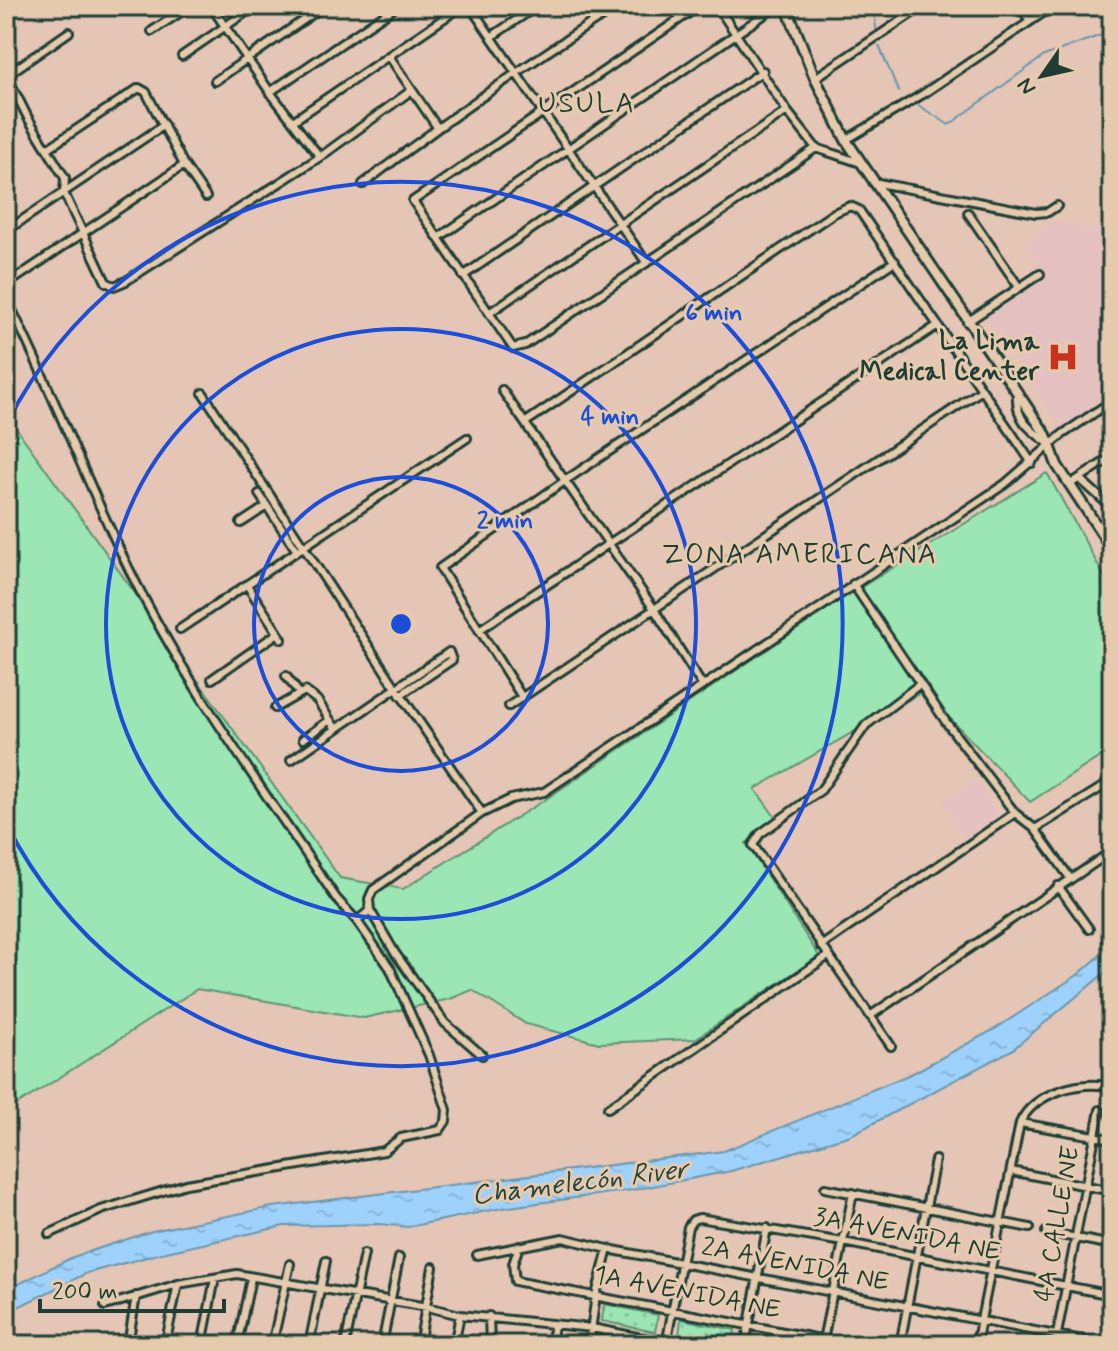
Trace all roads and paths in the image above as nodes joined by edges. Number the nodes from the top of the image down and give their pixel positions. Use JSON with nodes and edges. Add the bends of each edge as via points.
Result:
{"nodes":[{"id":1,"x":190,"y":6,"type":"edge"},
{"id":2,"x":211,"y":6,"type":"edge"},
{"id":3,"x":255,"y":6,"type":"edge"},
{"id":4,"x":324,"y":6,"type":"edge"},
{"id":5,"x":397,"y":6,"type":"edge"},
{"id":6,"x":462,"y":6,"type":"edge"},
{"id":7,"x":470,"y":6,"type":"edge"},
{"id":8,"x":537,"y":6,"type":"edge"},
{"id":9,"x":618,"y":6,"type":"edge"},
{"id":10,"x":699,"y":6,"type":"edge"},
{"id":11,"x":717,"y":6,"type":"edge"},
{"id":12,"x":777,"y":6,"type":"edge"},
{"id":13,"x":923,"y":6,"type":"edge"},
{"id":14,"x":1020,"y":6,"type":"edge"},
{"id":15,"x":1053,"y":6,"type":"edge"},
{"id":16,"x":789,"y":8,"type":"edge"},
{"id":17,"x":1030,"y":21,"type":"junction"},
{"id":18,"x":225,"y":27,"type":"junction"},
{"id":19,"x":152,"y":31,"type":"dead end"},
{"id":20,"x":69,"y":32,"type":"dead end"},
{"id":21,"x":738,"y":34,"type":"junction"},
{"id":22,"x":491,"y":37,"type":"junction"},
{"id":23,"x":182,"y":56,"type":"dead end"},
{"id":24,"x":389,"y":56,"type":"junction"},
{"id":25,"x":247,"y":59,"type":"junction"},
{"id":26,"x":763,"y":71,"type":"junction"},
{"id":27,"x":515,"y":72,"type":"junction"},
{"id":28,"x":6,"y":75,"type":"edge"},
{"id":29,"x":815,"y":78,"type":"junction"},
{"id":30,"x":215,"y":81,"type":"dead end"},
{"id":31,"x":412,"y":90,"type":"junction"},
{"id":32,"x":270,"y":92,"type":"junction"},
{"id":33,"x":542,"y":111,"type":"junction"},
{"id":34,"x":787,"y":111,"type":"junction"},
{"id":35,"x":293,"y":121,"type":"junction"},
{"id":36,"x":164,"y":125,"type":"junction"},
{"id":37,"x":437,"y":127,"type":"junction"},
{"id":38,"x":846,"y":140,"type":"junction"},
{"id":39,"x":816,"y":148,"type":"junction"},
{"id":40,"x":47,"y":149,"type":"junction"},
{"id":41,"x":568,"y":149,"type":"junction"},
{"id":42,"x":320,"y":157,"type":"junction"},
{"id":43,"x":862,"y":164,"type":"junction"},
{"id":44,"x":184,"y":165,"type":"junction"},
{"id":45,"x":873,"y":182,"type":"junction"},
{"id":46,"x":363,"y":184,"type":"dead end"},
{"id":47,"x":593,"y":186,"type":"junction"},
{"id":48,"x":64,"y":193,"type":"junction"},
{"id":49,"x":206,"y":197,"type":"dead end"},
{"id":50,"x":1057,"y":206,"type":"dead end"},
{"id":51,"x":968,"y":213,"type":"dead end"},
{"id":52,"x":618,"y":224,"type":"junction"},
{"id":53,"x":6,"y":231,"type":"edge"},
{"id":54,"x":83,"y":233,"type":"junction"},
{"id":55,"x":438,"y":238,"type":"junction"},
{"id":56,"x":895,"y":261,"type":"junction"},
{"id":57,"x":646,"y":262,"type":"junction"},
{"id":58,"x":1040,"y":274,"type":"dead end"},
{"id":59,"x":463,"y":276,"type":"junction"},
{"id":60,"x":6,"y":285,"type":"edge"},
{"id":61,"x":1019,"y":287,"type":"junction"},
{"id":62,"x":6,"y":298,"type":"edge"},
{"id":63,"x":489,"y":313,"type":"junction"},
{"id":64,"x":967,"y":322,"type":"junction"},
{"id":65,"x":938,"y":325,"type":"junction"},
{"id":66,"x":502,"y":390,"type":"dead end"},
{"id":67,"x":982,"y":390,"type":"junction"},
{"id":68,"x":203,"y":393,"type":"dead end"},
{"id":69,"x":1112,"y":401,"type":"edge"},
{"id":70,"x":526,"y":422,"type":"junction"},
{"id":71,"x":467,"y":438,"type":"dead end"},
{"id":72,"x":1050,"y":446,"type":"junction"},
{"id":73,"x":1112,"y":457,"type":"edge"},
{"id":74,"x":1032,"y":463,"type":"junction"},
{"id":75,"x":1080,"y":479,"type":"junction"},
{"id":76,"x":566,"y":480,"type":"junction"},
{"id":77,"x":1069,"y":485,"type":"junction"},
{"id":78,"x":259,"y":494,"type":"dead end"},
{"id":79,"x":267,"y":506,"type":"junction"},
{"id":80,"x":1112,"y":508,"type":"edge"},
{"id":81,"x":1112,"y":516,"type":"edge"},
{"id":82,"x":241,"y":523,"type":"dead end"},
{"id":83,"x":1097,"y":527,"type":"junction"},
{"id":84,"x":609,"y":543,"type":"junction"},
{"id":85,"x":300,"y":549,"type":"junction"},
{"id":86,"x":1112,"y":549,"type":"edge"},
{"id":87,"x":853,"y":584,"type":"junction"},
{"id":88,"x":247,"y":585,"type":"junction"},
{"id":89,"x":654,"y":609,"type":"junction"},
{"id":90,"x":180,"y":629,"type":"dead end"},
{"id":91,"x":479,"y":630,"type":"junction"},
{"id":92,"x":286,"y":676,"type":"dead end"},
{"id":93,"x":212,"y":679,"type":"dead end"},
{"id":94,"x":920,"y":684,"type":"junction"},
{"id":95,"x":702,"y":685,"type":"junction"},
{"id":96,"x":398,"y":691,"type":"junction"},
{"id":97,"x":299,"y":693,"type":"junction"},
{"id":98,"x":522,"y":697,"type":"junction"},
{"id":99,"x":509,"y":706,"type":"dead end"},
{"id":100,"x":275,"y":708,"type":"dead end"},
{"id":101,"x":330,"y":720,"type":"junction"},
{"id":102,"x":336,"y":729,"type":"junction"},
{"id":103,"x":303,"y":739,"type":"dead end"},
{"id":104,"x":291,"y":760,"type":"dead end"},
{"id":105,"x":1112,"y":781,"type":"edge"},
{"id":106,"x":482,"y":813,"type":"junction"},
{"id":107,"x":1015,"y":813,"type":"junction"},
{"id":108,"x":1035,"y":829,"type":"junction"},
{"id":109,"x":1112,"y":851,"type":"edge"},
{"id":110,"x":1070,"y":878,"type":"junction"},
{"id":111,"x":1058,"y":886,"type":"junction"},
{"id":112,"x":370,"y":910,"type":"junction"},
{"id":113,"x":357,"y":921,"type":"junction"},
{"id":114,"x":1089,"y":929,"type":"dead end"},
{"id":115,"x":821,"y":946,"type":"junction"},
{"id":116,"x":828,"y":956,"type":"junction"},
{"id":117,"x":870,"y":1016,"type":"junction"},
{"id":118,"x":891,"y":1046,"type":"dead end"},
{"id":119,"x":482,"y":1055,"type":"dead end"},
{"id":120,"x":1112,"y":1087,"type":"edge"},
{"id":121,"x":608,"y":1108,"type":"dead end"},
{"id":122,"x":1100,"y":1110,"type":"dead end"},
{"id":123,"x":1020,"y":1123,"type":"junction"},
{"id":124,"x":1094,"y":1135,"type":"junction"},
{"id":125,"x":1112,"y":1139,"type":"edge"},
{"id":126,"x":935,"y":1160,"type":"dead end"},
{"id":127,"x":1011,"y":1171,"type":"junction"},
{"id":128,"x":1085,"y":1185,"type":"junction"},
{"id":129,"x":825,"y":1188,"type":"dead end"},
{"id":130,"x":1112,"y":1191,"type":"edge"},
{"id":131,"x":853,"y":1193,"type":"junction"},
{"id":132,"x":926,"y":1207,"type":"junction"},
{"id":133,"x":1001,"y":1222,"type":"junction"},
{"id":134,"x":767,"y":1228,"type":"junction"},
{"id":135,"x":1030,"y":1228,"type":"dead end"},
{"id":136,"x":1046,"y":1232,"type":"dead end"},
{"id":137,"x":49,"y":1234,"type":"dead end"},
{"id":138,"x":1077,"y":1237,"type":"junction"},
{"id":139,"x":843,"y":1242,"type":"junction"},
{"id":140,"x":1112,"y":1245,"type":"edge"},
{"id":141,"x":519,"y":1246,"type":"junction"},
{"id":142,"x":608,"y":1249,"type":"junction"},
{"id":143,"x":364,"y":1254,"type":"dead end"},
{"id":144,"x":477,"y":1255,"type":"dead end"},
{"id":145,"x":916,"y":1257,"type":"junction"},
{"id":146,"x":399,"y":1258,"type":"dead end"},
{"id":147,"x":326,"y":1261,"type":"dead end"},
{"id":148,"x":290,"y":1264,"type":"dead end"},
{"id":149,"x":682,"y":1264,"type":"junction"},
{"id":150,"x":433,"y":1267,"type":"dead end"},
{"id":151,"x":992,"y":1273,"type":"junction"},
{"id":152,"x":215,"y":1278,"type":"junction"},
{"id":153,"x":251,"y":1278,"type":"junction"},
{"id":154,"x":758,"y":1279,"type":"junction"},
{"id":155,"x":286,"y":1283,"type":"junction"},
{"id":156,"x":178,"y":1284,"type":"junction"},
{"id":157,"x":1068,"y":1286,"type":"junction"},
{"id":158,"x":320,"y":1288,"type":"junction"},
{"id":159,"x":833,"y":1292,"type":"junction"},
{"id":160,"x":355,"y":1294,"type":"junction"},
{"id":161,"x":596,"y":1295,"type":"junction"},
{"id":162,"x":1112,"y":1295,"type":"edge"},
{"id":163,"x":136,"y":1296,"type":"junction"},
{"id":164,"x":391,"y":1301,"type":"junction"},
{"id":165,"x":105,"y":1306,"type":"dead end"},
{"id":166,"x":427,"y":1307,"type":"junction"},
{"id":167,"x":907,"y":1307,"type":"junction"},
{"id":168,"x":673,"y":1311,"type":"junction"},
{"id":169,"x":460,"y":1315,"type":"junction"},
{"id":170,"x":489,"y":1316,"type":"junction"},
{"id":171,"x":981,"y":1321,"type":"junction"},
{"id":172,"x":554,"y":1325,"type":"junction"},
{"id":173,"x":749,"y":1325,"type":"junction"},
{"id":174,"x":592,"y":1328,"type":"junction"},
{"id":175,"x":630,"y":1336,"type":"junction"},
{"id":176,"x":1057,"y":1336,"type":"junction"},
{"id":177,"x":823,"y":1342,"type":"edge"},
{"id":178,"x":667,"y":1344,"type":"edge"},
{"id":179,"x":128,"y":1345,"type":"edge"},
{"id":180,"x":165,"y":1345,"type":"edge"},
{"id":181,"x":202,"y":1345,"type":"edge"},
{"id":182,"x":237,"y":1345,"type":"edge"},
{"id":183,"x":272,"y":1345,"type":"edge"},
{"id":184,"x":309,"y":1345,"type":"edge"},
{"id":185,"x":345,"y":1345,"type":"edge"},
{"id":186,"x":382,"y":1345,"type":"edge"},
{"id":187,"x":419,"y":1345,"type":"edge"},
{"id":188,"x":454,"y":1345,"type":"edge"},
{"id":189,"x":490,"y":1345,"type":"edge"},
{"id":190,"x":551,"y":1345,"type":"edge"},
{"id":191,"x":589,"y":1345,"type":"edge"},
{"id":192,"x":629,"y":1345,"type":"edge"},
{"id":193,"x":677,"y":1345,"type":"edge"},
{"id":194,"x":745,"y":1345,"type":"edge"},
{"id":195,"x":852,"y":1345,"type":"edge"},
{"id":196,"x":900,"y":1345,"type":"edge"},
{"id":197,"x":976,"y":1345,"type":"edge"},
{"id":198,"x":1055,"y":1345,"type":"edge"},
{"id":199,"x":1108,"y":1345,"type":"edge"}],
"edges":[{"from":1,"to":19,"type":"street"},
{"from":2,"to":18,"type":"street"},
{"from":3,"to":18,"type":"street"},
{"from":4,"to":25,"type":"street"},
{"from":5,"to":32,"type":"street"},
{"from":6,"to":24,"type":"street"},
{"from":7,"to":22,"type":"street"},
{"from":8,"to":22,"type":"street"},
{"from":9,"to":27,"type":"street"},
{"from":10,"to":33,"type":"street"},
{"from":11,"to":21,"type":"street"},
{"from":12,"to":21,"type":"street"},
{"from":13,"to":29,"type":"street"},
{"from":14,"to":17,"type":"street"},
{"from":15,"to":17,"type":"street"},
{"from":16,"to":29,"type":"street"},
{"from":17,"to":38,"type":"street"},
{"from":18,"to":23,"type":"street"},
{"from":18,"to":25,"type":"street"},
{"from":20,"to":28,"type":"street"},
{"from":21,"to":26,"type":"street"},
{"from":21,"to":41,"type":"street"},
{"from":22,"to":27,"type":"street"},
{"from":24,"to":31,"type":"street"},
{"from":24,"to":35,"type":"street"},
{"from":25,"to":30,"type":"street"},
{"from":25,"to":32,"type":"street"},
{"from":26,"to":34,"type":"street"},
{"from":26,"to":47,"type":"street"},
{"from":27,"to":33,"type":"street"},
{"from":27,"to":37,"type":"street"},
{"from":28,"to":40,"type":"street"},
{"from":29,"to":38,"type":"street"},
{"from":31,"to":37,"type":"street"},
{"from":31,"to":42,"type":"street"},
{"from":32,"to":35,"type":"street"},
{"from":33,"to":41,"type":"street"},
{"from":33,"to":55,"type":"street","via":[[413,201]]},
{"from":34,"to":39,"type":"street"},
{"from":34,"to":52,"type":"street"},
{"from":35,"to":42,"type":"street"},
{"from":36,"to":40,"type":"street","via":[[139,88]]},
{"from":36,"to":44,"type":"street"},
{"from":36,"to":48,"type":"street"},
{"from":37,"to":46,"type":"street"},
{"from":38,"to":43,"type":"street"},
{"from":39,"to":43,"type":"street"},
{"from":39,"to":57,"type":"street"},
{"from":40,"to":48,"type":"street","via":[[65,178]]},
{"from":41,"to":47,"type":"street"},
{"from":41,"to":55,"type":"street"},
{"from":42,"to":54,"type":"street","via":[[114,286],[106,282]]},
{"from":43,"to":45,"type":"street"},
{"from":44,"to":49,"type":"street"},
{"from":44,"to":54,"type":"street"},
{"from":45,"to":50,"type":"street","via":[[1036,213]]},
{"from":45,"to":64,"type":"street"},
{"from":47,"to":52,"type":"street"},
{"from":47,"to":59,"type":"street"},
{"from":48,"to":53,"type":"street"},
{"from":48,"to":54,"type":"street"},
{"from":51,"to":61,"type":"street"},
{"from":52,"to":57,"type":"street"},
{"from":52,"to":63,"type":"street"},
{"from":54,"to":60,"type":"street"},
{"from":55,"to":59,"type":"street"},
{"from":56,"to":65,"type":"street"},
{"from":56,"to":70,"type":"street","via":[[859,210],[842,209]]},
{"from":56,"to":76,"type":"street"},
{"from":57,"to":63,"type":"street","via":[[519,349]]},
{"from":58,"to":61,"type":"street"},
{"from":59,"to":63,"type":"street"},
{"from":61,"to":64,"type":"street"},
{"from":62,"to":113,"type":"street","via":[[129,569],[182,666],[336,898]]},
{"from":64,"to":72,"type":"street"},
{"from":65,"to":67,"type":"street"},
{"from":65,"to":84,"type":"street"},
{"from":66,"to":70,"type":"street"},
{"from":67,"to":74,"type":"street"},
{"from":67,"to":89,"type":"street"},
{"from":68,"to":85,"type":"street"},
{"from":69,"to":72,"type":"street"},
{"from":70,"to":76,"type":"street"},
{"from":71,"to":85,"type":"street"},
{"from":72,"to":74,"type":"street"},
{"from":72,"to":77,"type":"street"},
{"from":73,"to":75,"type":"street"},
{"from":74,"to":87,"type":"street"},
{"from":75,"to":77,"type":"street"},
{"from":75,"to":80,"type":"street"},
{"from":76,"to":84,"type":"street"},
{"from":76,"to":91,"type":"street","via":[[440,568]]},
{"from":77,"to":83,"type":"street"},
{"from":78,"to":79,"type":"street"},
{"from":79,"to":82,"type":"street"},
{"from":79,"to":85,"type":"street"},
{"from":81,"to":83,"type":"street"},
{"from":83,"to":86,"type":"street"},
{"from":84,"to":89,"type":"street"},
{"from":84,"to":91,"type":"street"},
{"from":85,"to":88,"type":"street"},
{"from":85,"to":96,"type":"street"},
{"from":87,"to":94,"type":"street"},
{"from":87,"to":95,"type":"street"},
{"from":88,"to":90,"type":"street"},
{"from":88,"to":93,"type":"street","via":[[280,636]]},
{"from":89,"to":95,"type":"street"},
{"from":89,"to":98,"type":"street"},
{"from":91,"to":98,"type":"street"},
{"from":92,"to":97,"type":"street"},
{"from":94,"to":107,"type":"street"},
{"from":94,"to":115,"type":"street","via":[[866,725],[821,790],[755,838],[756,853]]},
{"from":95,"to":106,"type":"street","via":[[544,792]]},
{"from":96,"to":96,"type":"street","via":[[452,660],[449,652]]},
{"from":96,"to":102,"type":"street"},
{"from":96,"to":106,"type":"street"},
{"from":97,"to":100,"type":"street"},
{"from":97,"to":101,"type":"street","via":[[305,691],[317,700]]},
{"from":98,"to":99,"type":"street"},
{"from":101,"to":102,"type":"street"},
{"from":101,"to":103,"type":"street"},
{"from":102,"to":104,"type":"street"},
{"from":105,"to":108,"type":"street"},
{"from":106,"to":112,"type":"street","via":[[373,890]]},
{"from":107,"to":108,"type":"street"},
{"from":107,"to":115,"type":"street"},
{"from":108,"to":110,"type":"street"},
{"from":109,"to":110,"type":"street"},
{"from":110,"to":111,"type":"street"},
{"from":111,"to":114,"type":"street"},
{"from":111,"to":117,"type":"street"},
{"from":112,"to":113,"type":"street"},
{"from":112,"to":119,"type":"street","via":[[445,1023]]},
{"from":113,"to":137,"type":"street","via":[[390,968],[429,1055],[446,1105],[440,1130],[401,1138],[384,1151],[186,1184],[101,1210]]},
{"from":115,"to":116,"type":"street"},
{"from":116,"to":117,"type":"street"},
{"from":116,"to":121,"type":"street"},
{"from":117,"to":118,"type":"street"},
{"from":120,"to":123,"type":"street","via":[[1083,1084],[1035,1102]]},
{"from":122,"to":124,"type":"street","name":"4A CALLE NE"},
{"from":123,"to":124,"type":"street"},
{"from":123,"to":127,"type":"street"},
{"from":124,"to":125,"type":"street"},
{"from":124,"to":128,"type":"street","name":"4A CALLE NE"},
{"from":126,"to":132,"type":"street"},
{"from":127,"to":128,"type":"street"},
{"from":127,"to":133,"type":"street"},
{"from":128,"to":130,"type":"street"},
{"from":128,"to":138,"type":"street","name":"4A CALLE NE"},
{"from":129,"to":131,"type":"street"},
{"from":131,"to":132,"type":"street"},
{"from":131,"to":139,"type":"street"},
{"from":132,"to":133,"type":"street"},
{"from":132,"to":145,"type":"street"},
{"from":133,"to":135,"type":"street"},
{"from":133,"to":151,"type":"street"},
{"from":134,"to":139,"type":"street","name":"3A AVENIDA NE"},
{"from":134,"to":149,"type":"street","name":"3A AVENIDA NE","via":[[693,1220]]},
{"from":134,"to":154,"type":"street"},
{"from":136,"to":138,"type":"street"},
{"from":138,"to":140,"type":"street"},
{"from":138,"to":157,"type":"street","name":"4A CALLE NE"},
{"from":139,"to":145,"type":"street","name":"3A AVENIDA NE"},
{"from":139,"to":159,"type":"street"},
{"from":141,"to":142,"type":"street","name":"2A AVENIDA NE","via":[[563,1238]]},
{"from":141,"to":144,"type":"street","name":"2A AVENIDA NE"},
{"from":141,"to":161,"type":"street","name":"1A AVENIDA NE","via":[[515,1281]]},
{"from":142,"to":149,"type":"street","name":"2A AVENIDA NE"},
{"from":142,"to":161,"type":"street"},
{"from":143,"to":160,"type":"street"},
{"from":145,"to":151,"type":"street","name":"3A AVENIDA NE"},
{"from":145,"to":167,"type":"street"},
{"from":146,"to":164,"type":"street"},
{"from":147,"to":158,"type":"street"},
{"from":148,"to":155,"type":"street"},
{"from":149,"to":154,"type":"street","name":"2A AVENIDA NE"},
{"from":149,"to":168,"type":"street"},
{"from":150,"to":166,"type":"street"},
{"from":151,"to":157,"type":"street","name":"3A AVENIDA NE"},
{"from":151,"to":171,"type":"street"},
{"from":152,"to":153,"type":"street"},
{"from":152,"to":156,"type":"street"},
{"from":152,"to":181,"type":"street"},
{"from":153,"to":155,"type":"street"},
{"from":153,"to":182,"type":"street"},
{"from":154,"to":159,"type":"street","name":"2A AVENIDA NE"},
{"from":154,"to":173,"type":"street"},
{"from":155,"to":158,"type":"street"},
{"from":155,"to":183,"type":"street"},
{"from":156,"to":163,"type":"street"},
{"from":156,"to":180,"type":"street"},
{"from":157,"to":162,"type":"street","name":"3A AVENIDA NE"},
{"from":157,"to":176,"type":"street","name":"4A CALLE NE"},
{"from":158,"to":160,"type":"street"},
{"from":158,"to":184,"type":"street"},
{"from":159,"to":167,"type":"street","name":"2A AVENIDA NE"},
{"from":159,"to":177,"type":"street"},
{"from":160,"to":164,"type":"street"},
{"from":160,"to":185,"type":"street"},
{"from":161,"to":168,"type":"street","name":"1A AVENIDA NE"},
{"from":161,"to":174,"type":"street"},
{"from":163,"to":165,"type":"street"},
{"from":163,"to":179,"type":"street"},
{"from":164,"to":166,"type":"street"},
{"from":164,"to":186,"type":"street"},
{"from":166,"to":169,"type":"street"},
{"from":166,"to":187,"type":"street"},
{"from":167,"to":171,"type":"street","name":"2A AVENIDA NE"},
{"from":167,"to":196,"type":"street"},
{"from":168,"to":173,"type":"street","name":"1A AVENIDA NE"},
{"from":168,"to":178,"type":"street"},
{"from":169,"to":170,"type":"street"},
{"from":169,"to":188,"type":"street"},
{"from":170,"to":172,"type":"street"},
{"from":170,"to":189,"type":"street"},
{"from":171,"to":176,"type":"street","name":"2A AVENIDA NE"},
{"from":171,"to":197,"type":"street"},
{"from":172,"to":174,"type":"street"},
{"from":172,"to":190,"type":"street"},
{"from":173,"to":177,"type":"street","name":"1A AVENIDA NE"},
{"from":173,"to":194,"type":"street"},
{"from":174,"to":175,"type":"street"},
{"from":174,"to":191,"type":"street"},
{"from":175,"to":178,"type":"street"},
{"from":175,"to":192,"type":"street"},
{"from":176,"to":198,"type":"street","name":"4A CALLE NE"},
{"from":176,"to":199,"type":"street","name":"2A AVENIDA NE"},
{"from":177,"to":195,"type":"street","name":"1A AVENIDA NE"},
{"from":178,"to":193,"type":"street"}]}
